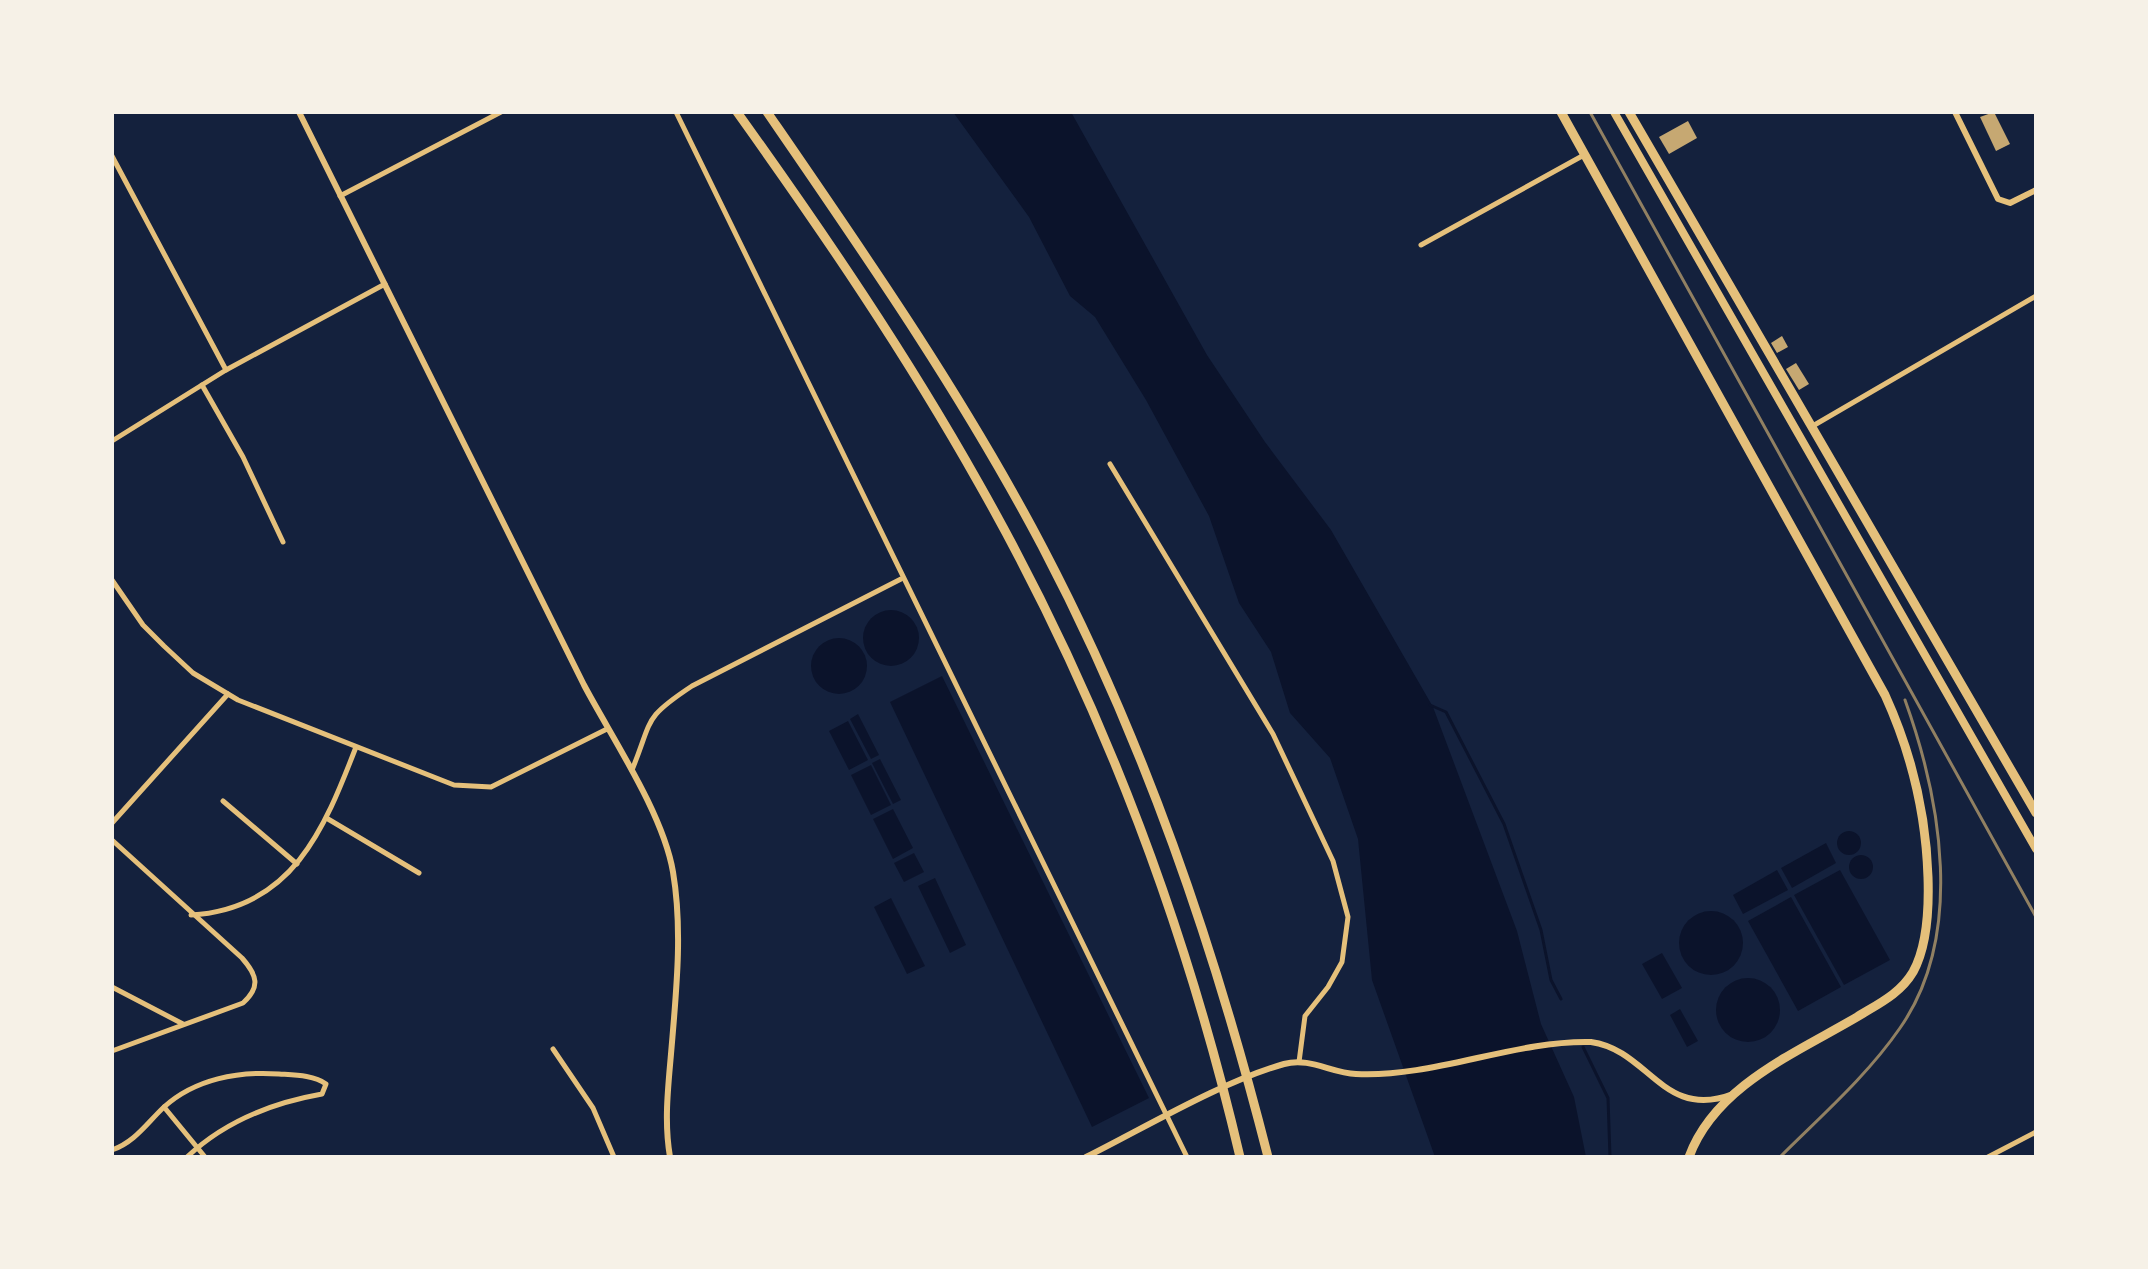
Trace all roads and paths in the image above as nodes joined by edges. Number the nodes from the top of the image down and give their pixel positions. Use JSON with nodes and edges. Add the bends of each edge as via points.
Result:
{"nodes":[{"id":1,"x":299,"y":112,"type":"edge"},
{"id":2,"x":501,"y":112,"type":"edge"},
{"id":3,"x":676,"y":112,"type":"edge"},
{"id":4,"x":737,"y":112,"type":"edge"},
{"id":5,"x":767,"y":112,"type":"edge"},
{"id":6,"x":1561,"y":112,"type":"edge"},
{"id":7,"x":1614,"y":112,"type":"edge"},
{"id":8,"x":1955,"y":112,"type":"edge"},
{"id":9,"x":1631,"y":114,"type":"edge"},
{"id":10,"x":1584,"y":155,"type":"junction"},
{"id":11,"x":112,"y":156,"type":"edge"},
{"id":12,"x":2036,"y":190,"type":"edge"},
{"id":13,"x":340,"y":196,"type":"junction"},
{"id":14,"x":1421,"y":245,"type":"dead end"},
{"id":15,"x":385,"y":284,"type":"junction"},
{"id":16,"x":2036,"y":296,"type":"edge"},
{"id":17,"x":226,"y":370,"type":"junction"},
{"id":18,"x":202,"y":385,"type":"junction"},
{"id":19,"x":1810,"y":427,"type":"junction"},
{"id":20,"x":112,"y":441,"type":"edge"},
{"id":21,"x":1110,"y":464,"type":"dead end"},
{"id":22,"x":283,"y":542,"type":"dead end"},
{"id":23,"x":901,"y":579,"type":"junction"},
{"id":24,"x":112,"y":580,"type":"edge"},
{"id":25,"x":228,"y":694,"type":"junction"},
{"id":26,"x":607,"y":729,"type":"junction"},
{"id":27,"x":356,"y":747,"type":"junction"},
{"id":28,"x":631,"y":771,"type":"junction"},
{"id":29,"x":223,"y":801,"type":"dead end"},
{"id":30,"x":2036,"y":813,"type":"edge"},
{"id":31,"x":328,"y":819,"type":"junction"},
{"id":32,"x":112,"y":823,"type":"edge"},
{"id":33,"x":112,"y":840,"type":"edge"},
{"id":34,"x":2036,"y":849,"type":"edge"},
{"id":35,"x":297,"y":864,"type":"junction"},
{"id":36,"x":419,"y":873,"type":"dead end"},
{"id":37,"x":191,"y":915,"type":"junction"},
{"id":38,"x":112,"y":987,"type":"edge"},
{"id":39,"x":184,"y":1025,"type":"junction"},
{"id":40,"x":553,"y":1049,"type":"dead end"},
{"id":41,"x":112,"y":1051,"type":"edge"},
{"id":42,"x":1299,"y":1062,"type":"junction"},
{"id":43,"x":1248,"y":1077,"type":"junction"},
{"id":44,"x":1224,"y":1089,"type":"junction"},
{"id":45,"x":1733,"y":1094,"type":"junction"},
{"id":46,"x":164,"y":1107,"type":"junction"},
{"id":47,"x":1167,"y":1116,"type":"junction"},
{"id":48,"x":2036,"y":1132,"type":"edge"},
{"id":49,"x":197,"y":1148,"type":"junction"},
{"id":50,"x":112,"y":1150,"type":"edge"},
{"id":51,"x":187,"y":1157,"type":"edge"},
{"id":52,"x":205,"y":1157,"type":"edge"},
{"id":53,"x":614,"y":1157,"type":"edge"},
{"id":54,"x":670,"y":1157,"type":"edge"},
{"id":55,"x":1086,"y":1157,"type":"edge"},
{"id":56,"x":1187,"y":1157,"type":"edge"},
{"id":57,"x":1240,"y":1157,"type":"edge"},
{"id":58,"x":1268,"y":1157,"type":"edge"},
{"id":59,"x":1689,"y":1157,"type":"edge"},
{"id":60,"x":1988,"y":1157,"type":"edge"}],
"edges":[{"from":1,"to":13,"type":"street"},
{"from":2,"to":13,"type":"street"},
{"from":3,"to":23,"type":"street"},
{"from":4,"to":44,"type":"highway","via":[[914,374],[979,483],[1062,644],[1172,915]]},
{"from":5,"to":43,"type":"highway","via":[[978,432],[1084,630],[1143,763],[1201,919]]},
{"from":6,"to":10,"type":"highway"},
{"from":7,"to":34,"type":"main road"},
{"from":8,"to":12,"type":"street","via":[[1998,199],[2010,203]]},
{"from":9,"to":19,"type":"highway"},
{"from":10,"to":14,"type":"street"},
{"from":10,"to":45,"type":"highway","via":[[1885,695],[1906,746],[1920,805],[1927,917],[1922,950],[1909,978],[1885,1001]]},
{"from":11,"to":17,"type":"street"},
{"from":13,"to":15,"type":"street"},
{"from":15,"to":17,"type":"street"},
{"from":15,"to":26,"type":"street"},
{"from":16,"to":19,"type":"street"},
{"from":17,"to":18,"type":"street"},
{"from":18,"to":20,"type":"street"},
{"from":18,"to":22,"type":"street"},
{"from":19,"to":30,"type":"highway"},
{"from":21,"to":42,"type":"street","via":[[1273,734],[1333,861],[1348,917],[1342,962],[1305,1016]]},
{"from":23,"to":28,"type":"street","via":[[661,706],[648,721]]},
{"from":23,"to":47,"type":"street"},
{"from":24,"to":25,"type":"street","via":[[164,646],[193,673]]},
{"from":25,"to":27,"type":"street"},
{"from":25,"to":32,"type":"street"},
{"from":26,"to":27,"type":"street","via":[[491,787],[454,785]]},
{"from":26,"to":28,"type":"street"},
{"from":27,"to":31,"type":"street"},
{"from":28,"to":54,"type":"street","via":[[673,870],[677,926],[665,1129]]},
{"from":29,"to":35,"type":"street"},
{"from":31,"to":35,"type":"street"},
{"from":31,"to":36,"type":"street"},
{"from":33,"to":37,"type":"street"},
{"from":35,"to":37,"type":"street","via":[[253,901]]},
{"from":37,"to":39,"type":"street","via":[[242,958],[256,984],[243,1003]]},
{"from":38,"to":39,"type":"street"},
{"from":39,"to":41,"type":"street"},
{"from":40,"to":53,"type":"street","via":[[593,1108]]},
{"from":42,"to":43,"type":"street"},
{"from":42,"to":45,"type":"street","via":[[1346,1073],[1395,1072],[1591,1042],[1616,1049],[1681,1097],[1706,1100]]},
{"from":43,"to":44,"type":"street"},
{"from":43,"to":58,"type":"highway"},
{"from":44,"to":47,"type":"street"},
{"from":44,"to":57,"type":"highway"},
{"from":45,"to":59,"type":"highway","via":[[1703,1128]]},
{"from":46,"to":49,"type":"street"},
{"from":46,"to":49,"type":"street","via":[[202,1084],[232,1074],[288,1075],[326,1084],[322,1094],[261,1109]]},
{"from":46,"to":50,"type":"street","via":[[147,1127]]},
{"from":47,"to":55,"type":"street"},
{"from":47,"to":56,"type":"street"},
{"from":48,"to":60,"type":"street"},
{"from":49,"to":51,"type":"street"},
{"from":49,"to":52,"type":"street"}]}
